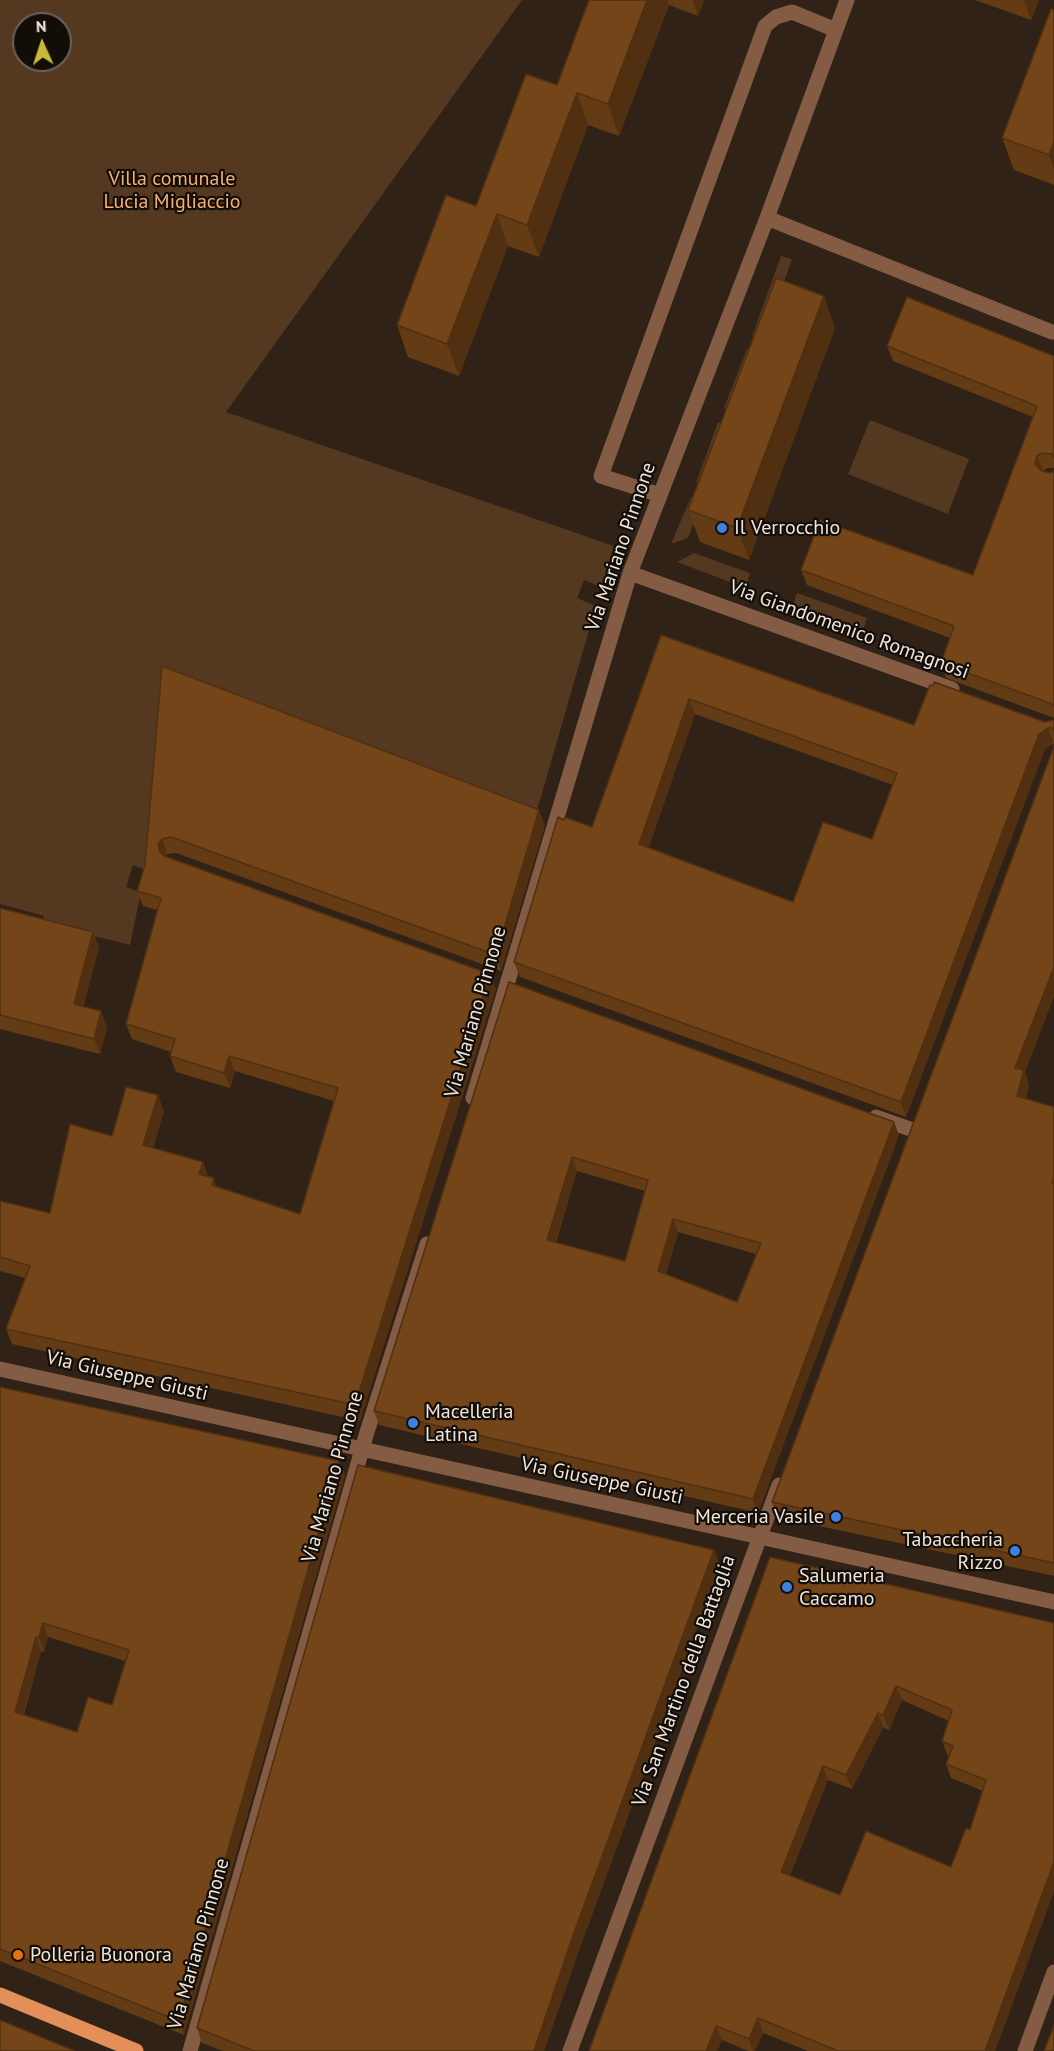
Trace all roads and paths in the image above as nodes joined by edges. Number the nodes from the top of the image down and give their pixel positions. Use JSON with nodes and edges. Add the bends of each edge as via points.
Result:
{"nodes":[{"id":1,"x":847,"y":0,"type":"edge"},
{"id":2,"x":836,"y":30,"type":"junction"},
{"id":3,"x":767,"y":218,"type":"junction"},
{"id":4,"x":1052,"y":332,"type":"dead end"},
{"id":5,"x":660,"y":495,"type":"junction"},
{"id":6,"x":630,"y":573,"type":"junction"},
{"id":7,"x":964,"y":694,"type":"edge"},
{"id":8,"x":858,"y":1110,"type":"edge"},
{"id":9,"x":467,"y":1117,"type":"edge"},
{"id":10,"x":913,"y":1130,"type":"edge"},
{"id":11,"x":432,"y":1230,"type":"edge"},
{"id":12,"x":0,"y":1369,"type":"edge"},
{"id":13,"x":362,"y":1449,"type":"junction"},
{"id":14,"x":784,"y":1471,"type":"edge"},
{"id":15,"x":759,"y":1537,"type":"junction"},
{"id":16,"x":1054,"y":1602,"type":"edge"},
{"id":17,"x":1054,"y":1972,"type":"edge"},
{"id":18,"x":0,"y":1995,"type":"edge"},
{"id":19,"x":136,"y":2051,"type":"edge"},
{"id":20,"x":190,"y":2051,"type":"edge"},
{"id":21,"x":570,"y":2051,"type":"edge"},
{"id":22,"x":1025,"y":2051,"type":"edge"}],
"edges":[{"from":1,"to":2,"type":"street","name":"Via Mariano Pinnone"},
{"from":2,"to":3,"type":"street","name":"Via Mariano Pinnone"},
{"from":2,"to":5,"type":"street","via":[[792,12],[765,26],[601,476]]},
{"from":3,"to":4,"type":"street"},
{"from":3,"to":5,"type":"street","name":"Via Mariano Pinnone"},
{"from":5,"to":6,"type":"street","name":"Via Mariano Pinnone"},
{"from":6,"to":7,"type":"street","name":"Via Giandomenico Romagnosi"},
{"from":6,"to":9,"type":"street","name":"Via Mariano Pinnone"},
{"from":8,"to":10,"type":"street"},
{"from":11,"to":13,"type":"street","name":"Via Mariano Pinnone"},
{"from":12,"to":13,"type":"street","name":"Via Giuseppe Giusti"},
{"from":13,"to":15,"type":"street","name":"Via Giuseppe Giusti"},
{"from":13,"to":20,"type":"street","name":"Via Mariano Pinnone"},
{"from":14,"to":15,"type":"street","name":"Via San Martino della Battaglia"},
{"from":15,"to":16,"type":"street","name":"Via Giuseppe Giusti"},
{"from":15,"to":21,"type":"street","name":"Via San Martino della Battaglia"},
{"from":17,"to":22,"type":"street"},
{"from":18,"to":19,"type":"main road"}]}
